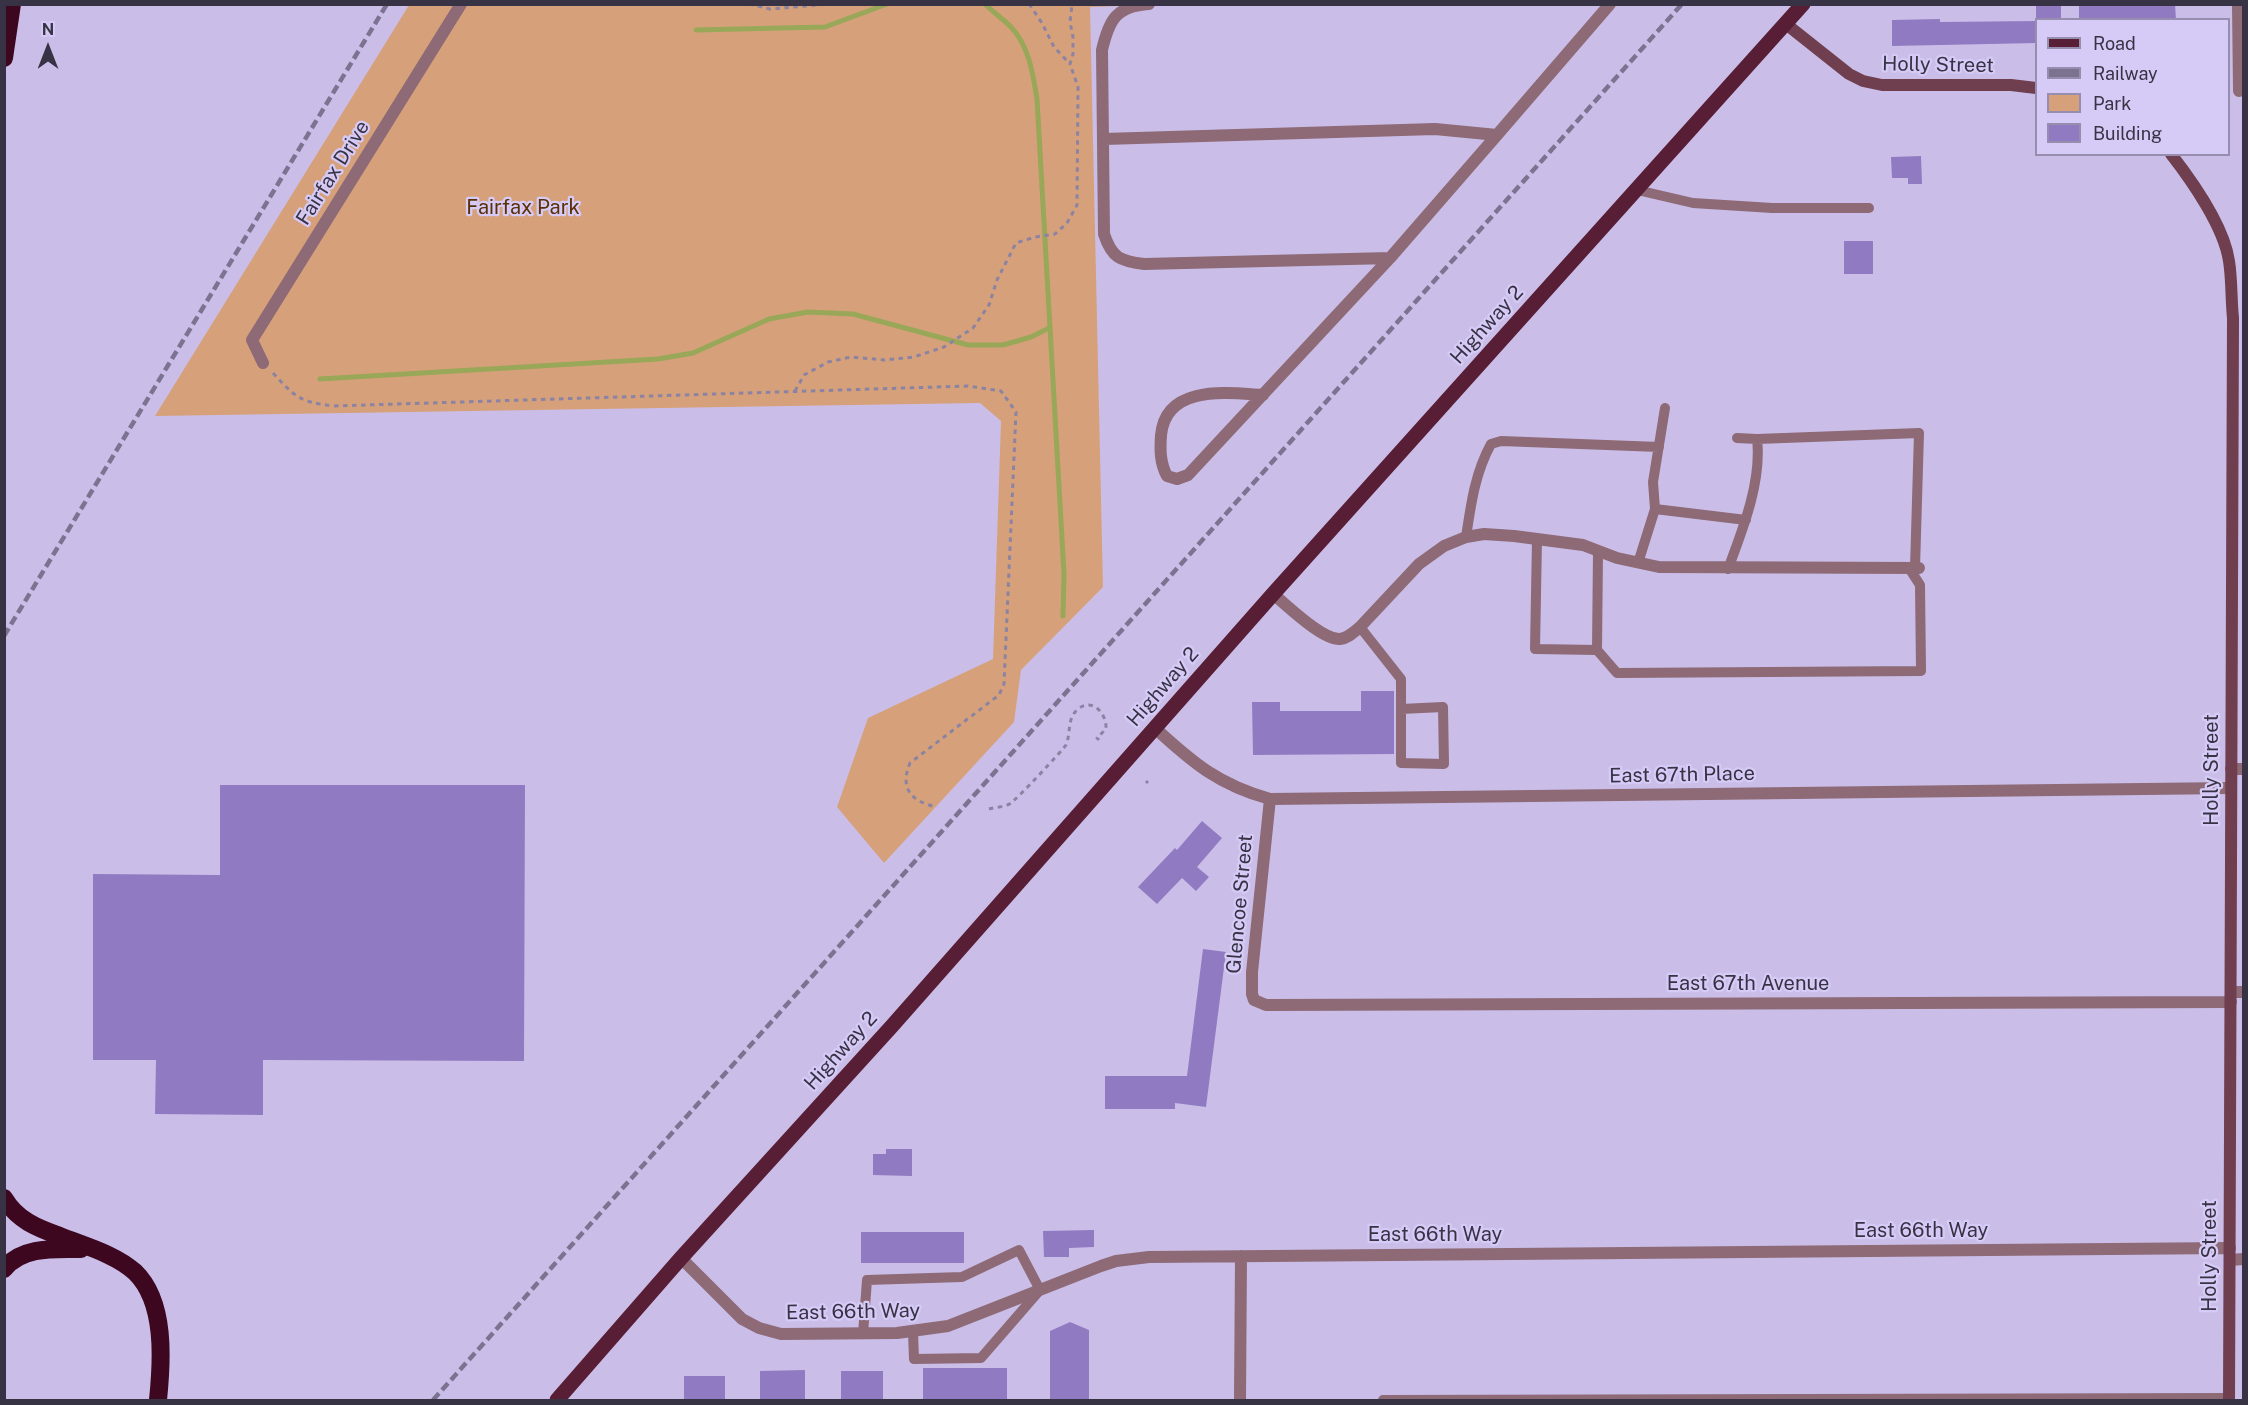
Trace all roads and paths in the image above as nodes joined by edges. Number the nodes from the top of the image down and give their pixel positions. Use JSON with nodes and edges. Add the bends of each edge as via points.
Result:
{"nodes":[{"id":1,"x":12,"y":4,"type":"edge"},
{"id":2,"x":461,"y":4,"type":"edge"},
{"id":3,"x":749,"y":4,"type":"edge"},
{"id":4,"x":829,"y":4,"type":"edge"},
{"id":5,"x":1029,"y":4,"type":"edge"},
{"id":6,"x":1072,"y":4,"type":"edge"},
{"id":7,"x":1149,"y":4,"type":"edge"},
{"id":8,"x":1610,"y":4,"type":"edge"},
{"id":9,"x":1803,"y":4,"type":"edge"},
{"id":10,"x":2238,"y":4,"type":"edge"},
{"id":11,"x":1139,"y":5,"type":"edge"},
{"id":12,"x":1786,"y":24,"type":"junction"},
{"id":13,"x":4,"y":58,"type":"edge"},
{"id":14,"x":1070,"y":64,"type":"junction"},
{"id":15,"x":2035,"y":88,"type":"edge"},
{"id":16,"x":2241,"y":91,"type":"edge"},
{"id":17,"x":1497,"y":135,"type":"junction"},
{"id":18,"x":1104,"y":139,"type":"junction"},
{"id":19,"x":2173,"y":156,"type":"edge"},
{"id":20,"x":1637,"y":190,"type":"junction"},
{"id":21,"x":1869,"y":208,"type":"dead end"},
{"id":22,"x":1390,"y":258,"type":"junction"},
{"id":23,"x":2238,"y":318,"type":"edge"},
{"id":24,"x":263,"y":363,"type":"joint"},
{"id":25,"x":795,"y":391,"type":"junction"},
{"id":26,"x":1263,"y":395,"type":"junction"},
{"id":27,"x":1665,"y":408,"type":"dead end"},
{"id":28,"x":1737,"y":438,"type":"dead end"},
{"id":29,"x":1757,"y":439,"type":"junction"},
{"id":30,"x":1659,"y":447,"type":"junction"},
{"id":31,"x":1655,"y":509,"type":"junction"},
{"id":32,"x":1746,"y":520,"type":"junction"},
{"id":33,"x":1466,"y":537,"type":"junction"},
{"id":34,"x":1537,"y":539,"type":"junction"},
{"id":35,"x":2238,"y":545,"type":"edge"},
{"id":36,"x":1598,"y":551,"type":"junction"},
{"id":37,"x":1638,"y":563,"type":"junction"},
{"id":38,"x":1914,"y":568,"type":"junction"},
{"id":39,"x":1728,"y":569,"type":"junction"},
{"id":40,"x":1273,"y":594,"type":"junction"},
{"id":41,"x":1360,"y":627,"type":"junction"},
{"id":42,"x":1597,"y":650,"type":"junction"},
{"id":43,"x":1401,"y":709,"type":"junction"},
{"id":44,"x":1155,"y":728,"type":"junction"},
{"id":45,"x":1099,"y":740,"type":"dead end"},
{"id":46,"x":2237,"y":769,"type":"edge"},
{"id":47,"x":2231,"y":788,"type":"junction"},
{"id":48,"x":1270,"y":799,"type":"junction"},
{"id":49,"x":937,"y":807,"type":"dead end"},
{"id":50,"x":988,"y":809,"type":"dead end"},
{"id":51,"x":2235,"y":996,"type":"edge"},
{"id":52,"x":1266,"y":1005,"type":"joint"},
{"id":53,"x":4,"y":1197,"type":"edge"},
{"id":54,"x":93,"y":1249,"type":"junction"},
{"id":55,"x":2230,"y":1254,"type":"junction"},
{"id":56,"x":1241,"y":1256,"type":"junction"},
{"id":57,"x":681,"y":1258,"type":"junction"},
{"id":58,"x":2244,"y":1259,"type":"edge"},
{"id":59,"x":4,"y":1269,"type":"edge"},
{"id":60,"x":1040,"y":1290,"type":"junction"},
{"id":61,"x":913,"y":1332,"type":"junction"},
{"id":62,"x":863,"y":1334,"type":"junction"},
{"id":63,"x":2229,"y":1399,"type":"edge"},
{"id":64,"x":158,"y":1401,"type":"edge"},
{"id":65,"x":556,"y":1401,"type":"edge"},
{"id":66,"x":1240,"y":1401,"type":"edge"},
{"id":67,"x":1383,"y":1401,"type":"edge"}],
"edges":[{"from":1,"to":13,"type":"highway"},
{"from":2,"to":24,"type":"street","name":"Fairfax Drive","via":[[252,340]]},
{"from":3,"to":4,"type":"path","via":[[770,9]]},
{"from":5,"to":14,"type":"path","via":[[1054,47]]},
{"from":6,"to":14,"type":"path"},
{"from":7,"to":11,"type":"street"},
{"from":8,"to":17,"type":"street"},
{"from":9,"to":12,"type":"main road","name":"Highway 2"},
{"from":10,"to":16,"type":"street"},
{"from":11,"to":18,"type":"street","via":[[1113,17],[1107,30],[1102,50]]},
{"from":12,"to":15,"type":"street","name":"Holly Street","via":[[1863,81],[1882,85]]},
{"from":12,"to":20,"type":"main road","name":"Highway 2"},
{"from":14,"to":25,"type":"path","via":[[1078,87],[1077,205],[1067,223],[1054,234],[1017,243],[989,305],[973,328],[944,347],[914,357],[851,357],[828,362],[804,375]]},
{"from":17,"to":18,"type":"street","via":[[1435,129]]},
{"from":17,"to":22,"type":"street"},
{"from":18,"to":22,"type":"street","via":[[1104,234],[1113,253],[1122,261],[1144,264]]},
{"from":19,"to":23,"type":"street","name":"Holly Street","via":[[2197,187],[2220,235],[2229,260]]},
{"from":20,"to":21,"type":"lane","via":[[1693,203]]},
{"from":20,"to":40,"type":"main road","name":"Highway 2"},
{"from":22,"to":26,"type":"street"},
{"from":23,"to":35,"type":"street","name":"Holly Street"},
{"from":24,"to":25,"type":"path","via":[[293,395],[310,403],[334,406]]},
{"from":25,"to":49,"type":"path","via":[[968,386],[1001,391],[1017,412],[1004,684],[999,695],[910,763],[905,779],[908,789],[921,804]]},
{"from":26,"to":26,"type":"street","via":[[1188,475],[1177,479],[1167,476],[1162,466],[1162,429],[1179,404],[1206,393]]},
{"from":27,"to":30,"type":"lane"},
{"from":28,"to":29,"type":"lane"},
{"from":29,"to":32,"type":"lane","via":[[1759,455]]},
{"from":29,"to":38,"type":"lane","via":[[1919,433]]},
{"from":30,"to":31,"type":"lane","via":[[1653,483]]},
{"from":30,"to":33,"type":"lane","via":[[1501,441],[1491,444],[1473,488]]},
{"from":31,"to":32,"type":"lane"},
{"from":31,"to":37,"type":"lane"},
{"from":32,"to":39,"type":"lane"},
{"from":33,"to":34,"type":"street","via":[[1484,534]]},
{"from":33,"to":41,"type":"street","via":[[1444,546],[1419,564]]},
{"from":34,"to":36,"type":"street"},
{"from":34,"to":42,"type":"lane","via":[[1535,649]]},
{"from":35,"to":46,"type":"street","name":"Holly Street"},
{"from":36,"to":37,"type":"street"},
{"from":36,"to":42,"type":"lane"},
{"from":37,"to":39,"type":"street"},
{"from":38,"to":39,"type":"street"},
{"from":38,"to":42,"type":"lane","via":[[1920,585],[1921,671],[1617,673]]},
{"from":40,"to":41,"type":"street","via":[[1326,637],[1340,639]]},
{"from":40,"to":44,"type":"main road","name":"Highway 2"},
{"from":41,"to":43,"type":"lane","via":[[1401,679]]},
{"from":43,"to":43,"type":"lane","via":[[1401,763],[1444,764],[1443,707]]},
{"from":44,"to":48,"type":"street","name":"East 67th Place","via":[[1217,779]]},
{"from":44,"to":57,"type":"main road","name":"Highway 2"},
{"from":45,"to":50,"type":"path","via":[[1107,722],[1102,713],[1088,704],[1080,707],[1071,720],[1066,745],[1010,805]]},
{"from":46,"to":47,"type":"street","name":"Holly Street"},
{"from":47,"to":48,"type":"street","name":"East 67th Place"},
{"from":47,"to":51,"type":"street","name":"Holly Street"},
{"from":48,"to":52,"type":"street","name":"Glencoe Street","via":[[1252,972],[1254,1000]]},
{"from":51,"to":52,"type":"street","name":"East 67th Avenue"},
{"from":51,"to":55,"type":"street","name":"Holly Street"},
{"from":53,"to":54,"type":"highway","via":[[21,1218],[36,1227]]},
{"from":54,"to":59,"type":"highway","via":[[25,1253]]},
{"from":54,"to":64,"type":"highway","via":[[134,1272],[152,1296],[159,1327]]},
{"from":55,"to":56,"type":"street","name":"East 66th Way"},
{"from":55,"to":58,"type":"street","name":"East 66th Way"},
{"from":55,"to":63,"type":"street","name":"Holly Street"},
{"from":56,"to":60,"type":"street","name":"East 66th Way","via":[[1116,1261]]},
{"from":56,"to":66,"type":"street"},
{"from":57,"to":62,"type":"street","name":"East 66th Way","via":[[742,1319],[759,1328],[781,1334]]},
{"from":57,"to":65,"type":"main road","name":"Highway 2"},
{"from":60,"to":61,"type":"street","name":"East 66th Way","via":[[957,1323]]},
{"from":60,"to":61,"type":"lane","via":[[981,1358],[914,1359]]},
{"from":60,"to":62,"type":"lane","via":[[1019,1250],[962,1277],[867,1280]]},
{"from":61,"to":62,"type":"street","name":"East 66th Way"},
{"from":63,"to":67,"type":"lane"}]}
